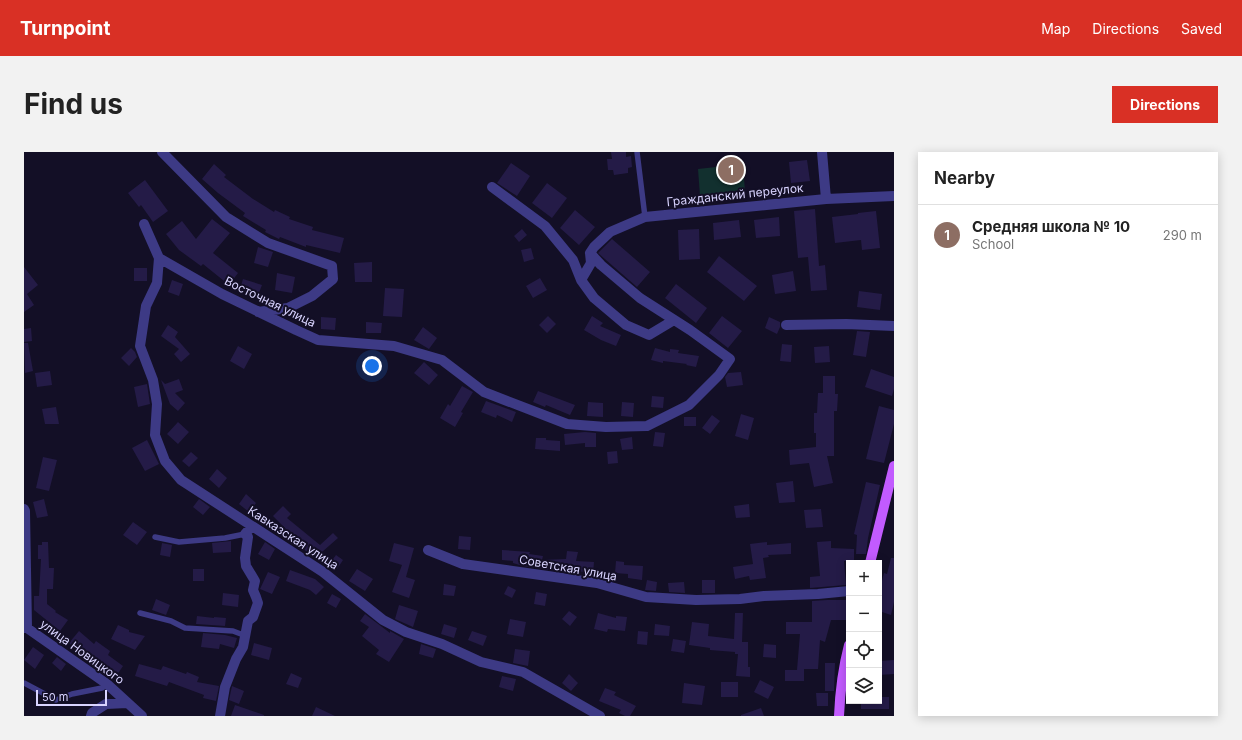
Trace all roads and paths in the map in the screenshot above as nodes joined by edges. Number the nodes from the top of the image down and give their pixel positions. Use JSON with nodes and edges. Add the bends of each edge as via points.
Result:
{"nodes":[{"id":1,"x":162,"y":152,"type":"edge"},
{"id":2,"x":637,"y":152,"type":"edge"},
{"id":3,"x":822,"y":152,"type":"edge"},
{"id":4,"x":492,"y":187,"type":"dead end"},
{"id":5,"x":894,"y":196,"type":"edge"},
{"id":6,"x":826,"y":199,"type":"junction"},
{"id":7,"x":645,"y":217,"type":"junction"},
{"id":8,"x":144,"y":224,"type":"dead end"},
{"id":9,"x":590,"y":253,"type":"junction"},
{"id":10,"x":159,"y":258,"type":"junction"},
{"id":11,"x":581,"y":280,"type":"junction"},
{"id":12,"x":258,"y":312,"type":"junction"},
{"id":13,"x":674,"y":320,"type":"junction"},
{"id":14,"x":786,"y":326,"type":"dead end"},
{"id":15,"x":894,"y":326,"type":"edge"},
{"id":16,"x":894,"y":466,"type":"edge"},
{"id":17,"x":24,"y":509,"type":"edge"},
{"id":18,"x":252,"y":526,"type":"junction"},
{"id":19,"x":245,"y":534,"type":"junction"},
{"id":20,"x":155,"y":537,"type":"dead end"},
{"id":21,"x":428,"y":550,"type":"dead end"},
{"id":22,"x":871,"y":560,"type":"edge"},
{"id":23,"x":846,"y":591,"type":"edge"},
{"id":24,"x":140,"y":612,"type":"dead end"},
{"id":25,"x":25,"y":628,"type":"edge"},
{"id":26,"x":246,"y":636,"type":"junction"},
{"id":27,"x":846,"y":658,"type":"edge"},
{"id":28,"x":24,"y":683,"type":"edge"},
{"id":29,"x":107,"y":684,"type":"junction"},
{"id":30,"x":127,"y":703,"type":"junction"},
{"id":31,"x":91,"y":716,"type":"edge"},
{"id":32,"x":142,"y":716,"type":"edge"},
{"id":33,"x":220,"y":716,"type":"edge"},
{"id":34,"x":600,"y":716,"type":"edge"},
{"id":35,"x":839,"y":716,"type":"edge"}],
"edges":[{"from":1,"to":12,"type":"street","via":[[226,217],[268,243],[332,266],[333,279],[312,296],[288,308]]},
{"from":2,"to":7,"type":"lane"},
{"from":3,"to":6,"type":"street"},
{"from":4,"to":11,"type":"street","via":[[545,226],[573,260]]},
{"from":5,"to":6,"type":"street","name":"Гражданский переулок"},
{"from":6,"to":7,"type":"street","name":"Гражданский переулок"},
{"from":7,"to":9,"type":"street","name":"Гражданский переулок","via":[[610,232]]},
{"from":8,"to":10,"type":"street"},
{"from":9,"to":11,"type":"street","name":"Гражданский переулок","via":[[591,263]]},
{"from":9,"to":13,"type":"street","via":[[640,298]]},
{"from":10,"to":12,"type":"street","name":"Восточная улица"},
{"from":10,"to":18,"type":"street","name":"Кавказская улица","via":[[157,283],[146,306],[140,346],[153,380],[157,404],[155,435],[165,461],[181,480]]},
{"from":11,"to":13,"type":"street","via":[[594,298],[626,325],[649,335]]},
{"from":12,"to":13,"type":"street","name":"Восточная улица","via":[[318,340],[394,346],[442,360],[484,392],[567,424],[606,426],[647,426],[689,405],[719,375],[730,359]]},
{"from":14,"to":15,"type":"street"},
{"from":16,"to":22,"type":"main road"},
{"from":17,"to":25,"type":"street"},
{"from":18,"to":19,"type":"street"},
{"from":18,"to":34,"type":"street","name":"Кавказская улица","via":[[323,572],[383,620],[406,632],[442,644],[482,662],[523,672]]},
{"from":19,"to":20,"type":"lane","via":[[178,542]]},
{"from":19,"to":26,"type":"street","via":[[248,537],[246,566],[255,581],[253,590],[258,603],[253,617],[248,621]]},
{"from":21,"to":23,"type":"street","name":"Советская улица","via":[[463,564],[597,583],[646,597],[740,599]]},
{"from":24,"to":26,"type":"lane","via":[[171,621],[184,628],[233,631]]},
{"from":25,"to":29,"type":"street","name":"улица Новицкого"},
{"from":26,"to":33,"type":"street","via":[[225,687]]},
{"from":27,"to":35,"type":"main road"},
{"from":28,"to":29,"type":"lane","via":[[56,700],[102,688]]},
{"from":29,"to":30,"type":"street","name":"улица Новицкого"},
{"from":30,"to":31,"type":"street","via":[[106,704]]},
{"from":30,"to":32,"type":"street","name":"улица Новицкого"}]}
